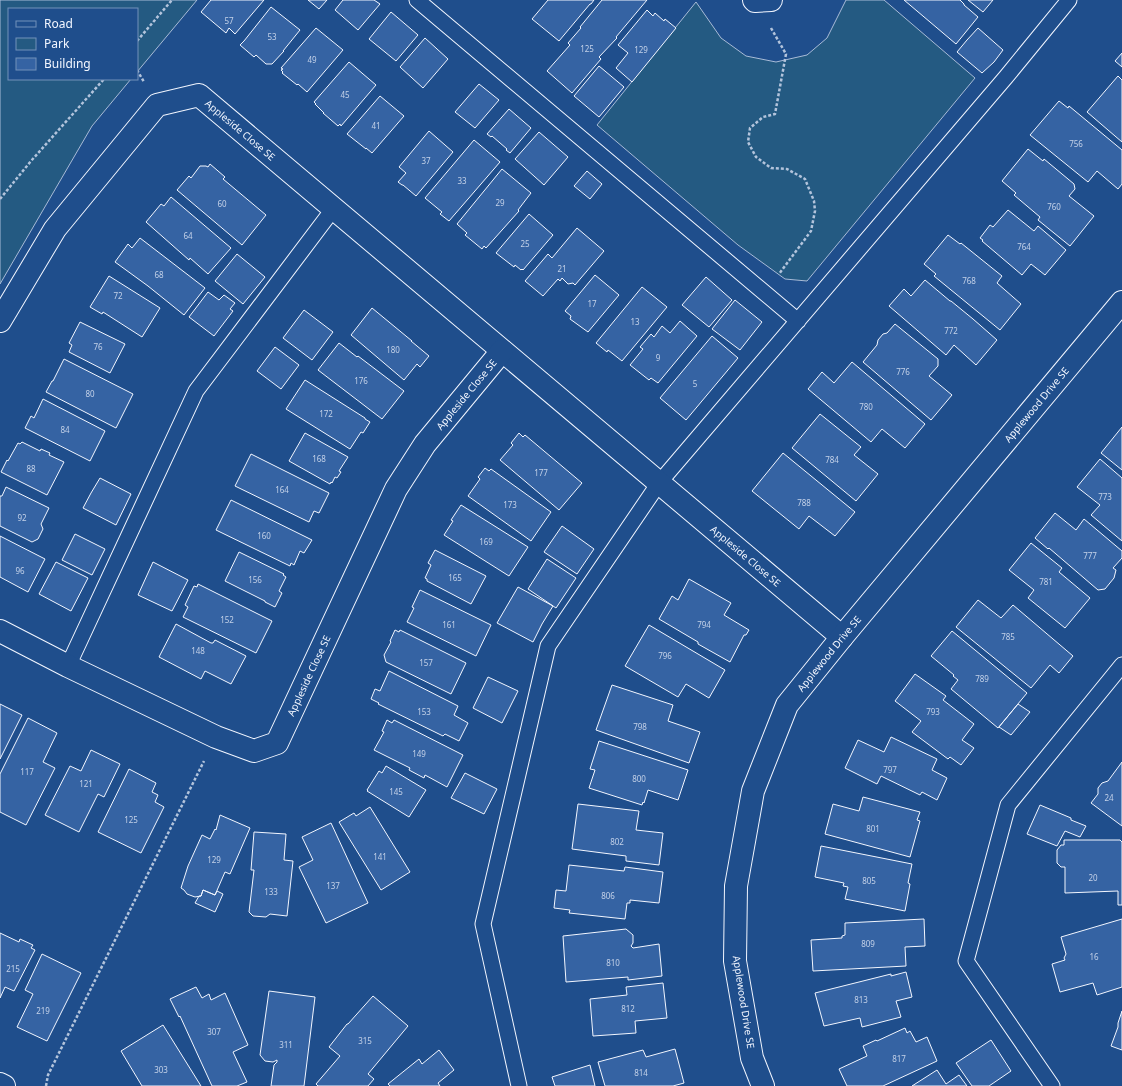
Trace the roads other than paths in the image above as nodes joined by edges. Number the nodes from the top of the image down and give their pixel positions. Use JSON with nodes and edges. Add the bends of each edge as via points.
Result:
{"nodes":[{"id":1,"x":418,"y":0,"type":"edge"},
{"id":2,"x":1069,"y":0,"type":"edge"},
{"id":3,"x":334,"y":208,"type":"junction"},
{"id":4,"x":1122,"y":302,"type":"edge"},
{"id":5,"x":0,"y":321,"type":"edge"},
{"id":6,"x":798,"y":321,"type":"junction"},
{"id":7,"x":502,"y":351,"type":"junction"},
{"id":8,"x":659,"y":483,"type":"junction"},
{"id":9,"x":0,"y":631,"type":"edge"},
{"id":10,"x":842,"y":637,"type":"junction"},
{"id":11,"x":1122,"y":665,"type":"edge"},
{"id":12,"x":68,"y":666,"type":"junction"},
{"id":13,"x":0,"y":1084,"type":"edge"},
{"id":14,"x":4,"y":1086,"type":"edge"},
{"id":15,"x":519,"y":1086,"type":"edge"},
{"id":16,"x":763,"y":1086,"type":"edge"},
{"id":17,"x":1052,"y":1086,"type":"edge"}],
"edges":[{"from":1,"to":6,"type":"lane"},
{"from":2,"to":6,"type":"lane"},
{"from":3,"to":5,"type":"street","name":"Appleside Close SE","via":[[200,95],[157,105],[56,229]]},
{"from":3,"to":7,"type":"street","name":"Appleside Close SE"},
{"from":3,"to":12,"type":"lane","via":[[196,391]]},
{"from":4,"to":10,"type":"street","name":"Applewood Drive SE"},
{"from":6,"to":8,"type":"lane"},
{"from":7,"to":8,"type":"street","name":"Appleside Close SE"},
{"from":7,"to":12,"type":"street","name":"Appleside Close SE","via":[[425,444],[396,489],[277,743],[254,751],[216,737]]},
{"from":8,"to":10,"type":"street","name":"Appleside Close SE"},
{"from":8,"to":15,"type":"lane","via":[[548,646],[483,924]]},
{"from":9,"to":12,"type":"street","name":"Appleside Close SE"},
{"from":10,"to":16,"type":"street","name":"Applewood Drive SE","via":[[787,705],[753,791],[736,886],[736,961],[752,1058]]},
{"from":11,"to":17,"type":"lane","via":[[1008,805],[966,961]]},
{"from":13,"to":14,"type":"street"}]}
